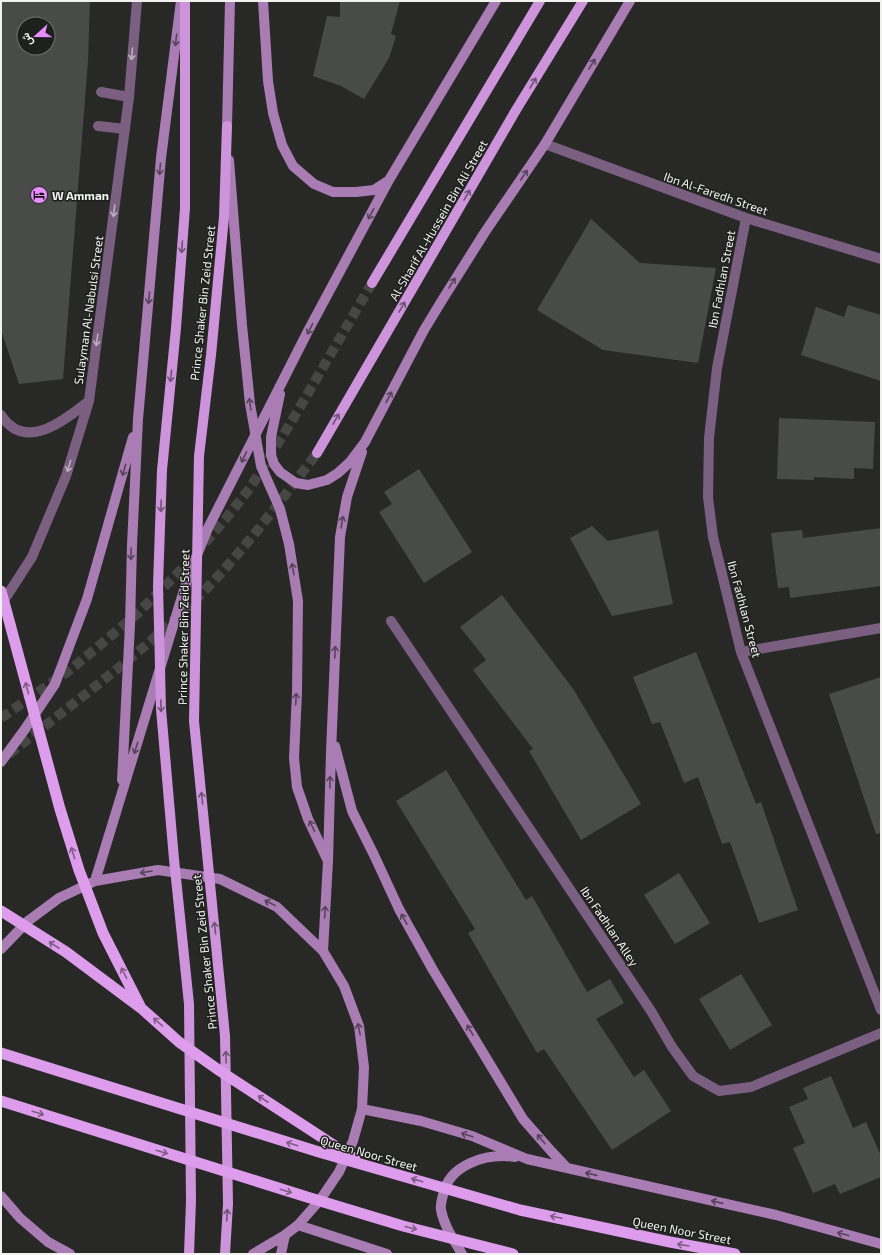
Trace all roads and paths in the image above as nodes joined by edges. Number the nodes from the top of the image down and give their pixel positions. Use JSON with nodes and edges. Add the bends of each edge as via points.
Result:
{"nodes":[{"id":1,"x":137,"y":1,"type":"edge"},
{"id":2,"x":181,"y":1,"type":"edge"},
{"id":3,"x":185,"y":1,"type":"edge"},
{"id":4,"x":230,"y":1,"type":"edge"},
{"id":5,"x":263,"y":1,"type":"edge"},
{"id":6,"x":496,"y":1,"type":"edge"},
{"id":7,"x":540,"y":1,"type":"edge"},
{"id":8,"x":583,"y":1,"type":"edge"},
{"id":9,"x":630,"y":1,"type":"edge"},
{"id":10,"x":101,"y":92,"type":"dead end"},
{"id":11,"x":129,"y":97,"type":"junction"},
{"id":12,"x":98,"y":126,"type":"dead end"},
{"id":13,"x":227,"y":126,"type":"junction"},
{"id":14,"x":125,"y":129,"type":"junction"},
{"id":15,"x":544,"y":144,"type":"junction"},
{"id":16,"x":389,"y":180,"type":"junction"},
{"id":17,"x":746,"y":218,"type":"junction"},
{"id":18,"x":881,"y":258,"type":"edge"},
{"id":19,"x":372,"y":282,"type":"tunnel mouth"},
{"id":20,"x":282,"y":384,"type":"junction"},
{"id":21,"x":88,"y":401,"type":"junction"},
{"id":22,"x":1,"y":415,"type":"edge"},
{"id":23,"x":138,"y":419,"type":"junction"},
{"id":24,"x":370,"y":431,"type":"junction"},
{"id":25,"x":317,"y":453,"type":"tunnel mouth"},
{"id":26,"x":1,"y":591,"type":"edge"},
{"id":27,"x":1,"y":605,"type":"edge"},
{"id":28,"x":391,"y":621,"type":"dead end"},
{"id":29,"x":881,"y":628,"type":"edge"},
{"id":30,"x":741,"y":652,"type":"junction"},
{"id":31,"x":332,"y":734,"type":"junction"},
{"id":32,"x":1,"y":762,"type":"edge"},
{"id":33,"x":121,"y":796,"type":"junction"},
{"id":34,"x":328,"y":861,"type":"junction"},
{"id":35,"x":96,"y":881,"type":"junction"},
{"id":36,"x":1,"y":911,"type":"edge"},
{"id":37,"x":1,"y":949,"type":"edge"},
{"id":38,"x":323,"y":950,"type":"junction"},
{"id":39,"x":141,"y":1008,"type":"junction"},
{"id":40,"x":881,"y":1010,"type":"edge"},
{"id":41,"x":881,"y":1033,"type":"edge"},
{"id":42,"x":1,"y":1053,"type":"edge"},
{"id":43,"x":1,"y":1101,"type":"edge"},
{"id":44,"x":362,"y":1109,"type":"junction"},
{"id":45,"x":527,"y":1158,"type":"junction"},
{"id":46,"x":366,"y":1166,"type":"junction"},
{"id":47,"x":567,"y":1168,"type":"junction"},
{"id":48,"x":1,"y":1196,"type":"edge"},
{"id":49,"x":298,"y":1224,"type":"junction"},
{"id":50,"x":285,"y":1235,"type":"junction"},
{"id":51,"x":881,"y":1244,"type":"edge"},
{"id":52,"x":70,"y":1254,"type":"edge"},
{"id":53,"x":189,"y":1254,"type":"edge"},
{"id":54,"x":225,"y":1254,"type":"edge"},
{"id":55,"x":253,"y":1254,"type":"edge"},
{"id":56,"x":281,"y":1254,"type":"edge"},
{"id":57,"x":387,"y":1254,"type":"edge"},
{"id":58,"x":462,"y":1254,"type":"edge"},
{"id":59,"x":513,"y":1254,"type":"edge"},
{"id":60,"x":735,"y":1254,"type":"edge"}],
"edges":[{"from":1,"to":11,"type":"street","name":"Sulayman Al-Nabulsi Street","one_way":true},
{"from":2,"to":23,"type":"main road","one_way":true,"via":[[161,158]]},
{"from":3,"to":53,"type":"main road","name":"Prince Shaker Bin Zeid Street","one_way":true,"bridge":true,"via":[[185,208],[162,470],[158,585],[161,709],[189,1004]]},
{"from":4,"to":13,"type":"main road","name":"Prince Shaker Bin Zeid Street"},
{"from":5,"to":16,"type":"main road","via":[[268,81],[273,113],[282,145],[293,166],[314,184],[333,192],[374,190]]},
{"from":6,"to":16,"type":"main road"},
{"from":7,"to":19,"type":"main road","name":"Al-Sharif Al-Hussein Bin Ali Street"},
{"from":25,"to":8,"type":"main road","name":"Al-Sharif Al-Hussein Bin Ali Street","one_way":true,"via":[[516,110]]},
{"from":15,"to":9,"type":"main road","one_way":true},
{"from":10,"to":11,"type":"street"},
{"from":11,"to":14,"type":"street","name":"Sulayman Al-Nabulsi Street"},
{"from":12,"to":14,"type":"street"},
{"from":34,"to":13,"type":"main road","one_way":true,"bridge":true,"via":[[308,819],[297,787],[294,758],[298,601],[287,537],[280,509],[261,466],[250,404]]},
{"from":54,"to":13,"type":"main road","name":"Prince Shaker Bin Zeid Street","one_way":true,"bridge":true,"via":[[228,1204],[225,1036],[194,713],[199,456],[224,217]]},
{"from":14,"to":21,"type":"street","name":"Sulayman Al-Nabulsi Street","one_way":true},
{"from":15,"to":17,"type":"street","name":"Ibn Al-Faredh Street"},
{"from":24,"to":15,"type":"main road","one_way":true,"via":[[424,330]]},
{"from":16,"to":20,"type":"main road","one_way":true},
{"from":17,"to":18,"type":"street","name":"Ibn Al-Faredh Street"},
{"from":17,"to":30,"type":"street","name":"Ibn Fadhlan Street","via":[[717,368],[708,469],[709,514],[713,537]]},
{"from":20,"to":24,"type":"main road","via":[[271,437],[271,455],[280,472],[296,483],[308,485],[327,480],[338,473],[357,454]]},
{"from":20,"to":33,"type":"main road","one_way":true,"via":[[208,528],[188,577]]},
{"from":21,"to":22,"type":"street","via":[[60,422],[40,431],[26,432],[14,428]]},
{"from":21,"to":27,"type":"street","name":"Sulayman Al-Nabulsi Street","one_way":true,"via":[[66,476],[32,557]]},
{"from":23,"to":32,"type":"main road","one_way":true,"via":[[87,599],[55,684]]},
{"from":23,"to":33,"type":"main road","one_way":true},
{"from":31,"to":24,"type":"main road","one_way":true,"via":[[340,537],[353,475]]},
{"from":39,"to":26,"type":"highway","one_way":true,"bridge":true,"via":[[103,933],[78,870]]},
{"from":28,"to":41,"type":"street","name":"Ibn Fadhlan Alley","via":[[693,1076],[719,1091],[752,1087]]},
{"from":29,"to":30,"type":"street"},
{"from":30,"to":40,"type":"street","name":"Ibn Fadhlan Street"},
{"from":34,"to":31,"type":"main road","one_way":true},
{"from":47,"to":31,"type":"main road","one_way":true,"via":[[524,1118],[433,970],[399,909],[352,811]]},
{"from":33,"to":35,"type":"main road"},
{"from":38,"to":34,"type":"main road","one_way":true},
{"from":35,"to":37,"type":"main road","via":[[47,907],[28,921]]},
{"from":38,"to":35,"type":"main road","one_way":true,"via":[[277,907],[220,879],[158,870]]},
{"from":39,"to":36,"type":"highway","one_way":true,"bridge":true,"via":[[66,952]]},
{"from":44,"to":38,"type":"main road","one_way":true,"via":[[364,1067],[359,1026],[344,986]]},
{"from":46,"to":39,"type":"highway","one_way":true,"bridge":true,"via":[[220,1071],[179,1042]]},
{"from":46,"to":42,"type":"highway","name":"Queen Noor Street","one_way":true,"bridge":true},
{"from":43,"to":59,"type":"highway","one_way":true,"bridge":true,"via":[[329,1204]]},
{"from":45,"to":44,"type":"main road","one_way":true,"via":[[472,1136],[422,1121]]},
{"from":44,"to":49,"type":"main road","via":[[353,1141],[339,1172],[320,1200]]},
{"from":45,"to":47,"type":"main road"},
{"from":45,"to":58,"type":"main road","via":[[507,1156],[480,1159],[459,1168],[444,1188],[440,1208],[445,1225]]},
{"from":60,"to":46,"type":"highway","name":"Queen Noor Street","one_way":true,"bridge":true,"via":[[520,1210]]},
{"from":51,"to":47,"type":"main road","one_way":true,"via":[[776,1215]]},
{"from":48,"to":52,"type":"main road","via":[[20,1218],[48,1242]]},
{"from":49,"to":50,"type":"main road"},
{"from":49,"to":57,"type":"main road"},
{"from":50,"to":55,"type":"main road"},
{"from":50,"to":56,"type":"main road"}]}
